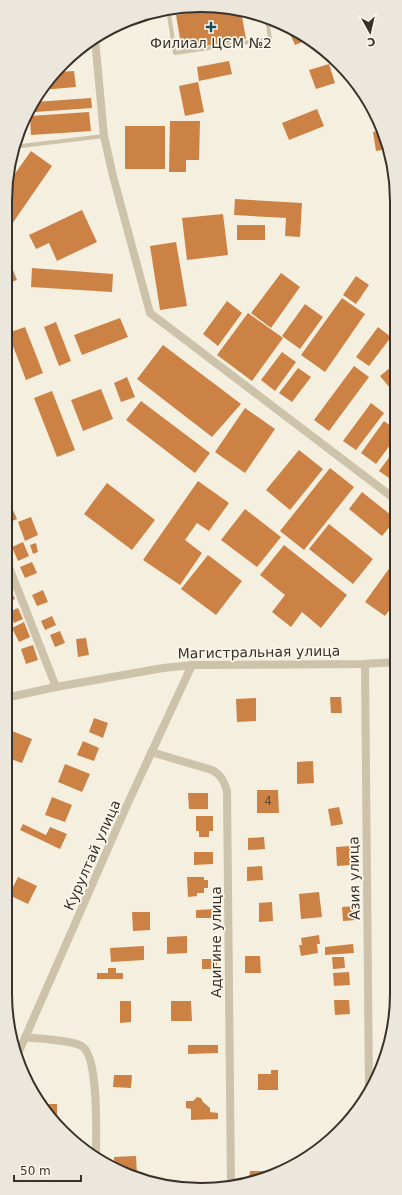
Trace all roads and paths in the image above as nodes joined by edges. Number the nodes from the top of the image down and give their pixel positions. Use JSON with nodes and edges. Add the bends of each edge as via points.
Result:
{"nodes":[{"id":1,"x":169,"y":15,"type":"edge"},
{"id":2,"x":268,"y":24,"type":"edge"},
{"id":3,"x":95,"y":44,"type":"edge"},
{"id":4,"x":104,"y":136,"type":"junction"},
{"id":5,"x":20,"y":146,"type":"edge"},
{"id":6,"x":390,"y":495,"type":"edge"},
{"id":7,"x":12,"y":575,"type":"edge"},
{"id":8,"x":390,"y":662,"type":"edge"},
{"id":9,"x":365,"y":664,"type":"junction"},
{"id":10,"x":192,"y":665,"type":"junction"},
{"id":11,"x":56,"y":687,"type":"junction"},
{"id":12,"x":12,"y":696,"type":"edge"},
{"id":13,"x":151,"y":752,"type":"junction"},
{"id":14,"x":25,"y":1037,"type":"junction"},
{"id":15,"x":20,"y":1049,"type":"edge"},
{"id":16,"x":369,"y":1081,"type":"edge"},
{"id":17,"x":96,"y":1151,"type":"edge"},
{"id":18,"x":231,"y":1180,"type":"edge"}],
"edges":[{"from":1,"to":2,"type":"lane","via":[[175,53],[270,39]]},
{"from":3,"to":4,"type":"street"},
{"from":4,"to":5,"type":"lane"},
{"from":4,"to":6,"type":"street","via":[[150,313]]},
{"from":7,"to":11,"type":"street"},
{"from":8,"to":9,"type":"street","name":"Магистральная улица"},
{"from":9,"to":10,"type":"street","name":"Магистральная улица"},
{"from":9,"to":16,"type":"street","name":"Азия улица"},
{"from":10,"to":11,"type":"street","name":"Магистральная улица"},
{"from":10,"to":13,"type":"street","name":"Курултай улица"},
{"from":11,"to":12,"type":"street","name":"Магистральная улица"},
{"from":13,"to":14,"type":"street","name":"Курултай улица"},
{"from":13,"to":18,"type":"street","name":"Адигине улица","via":[[212,770],[224,780],[227,790]]},
{"from":14,"to":15,"type":"street","name":"Курултай улица"},
{"from":14,"to":17,"type":"street","via":[[73,1043],[83,1047],[89,1054],[94,1082]]}]}
